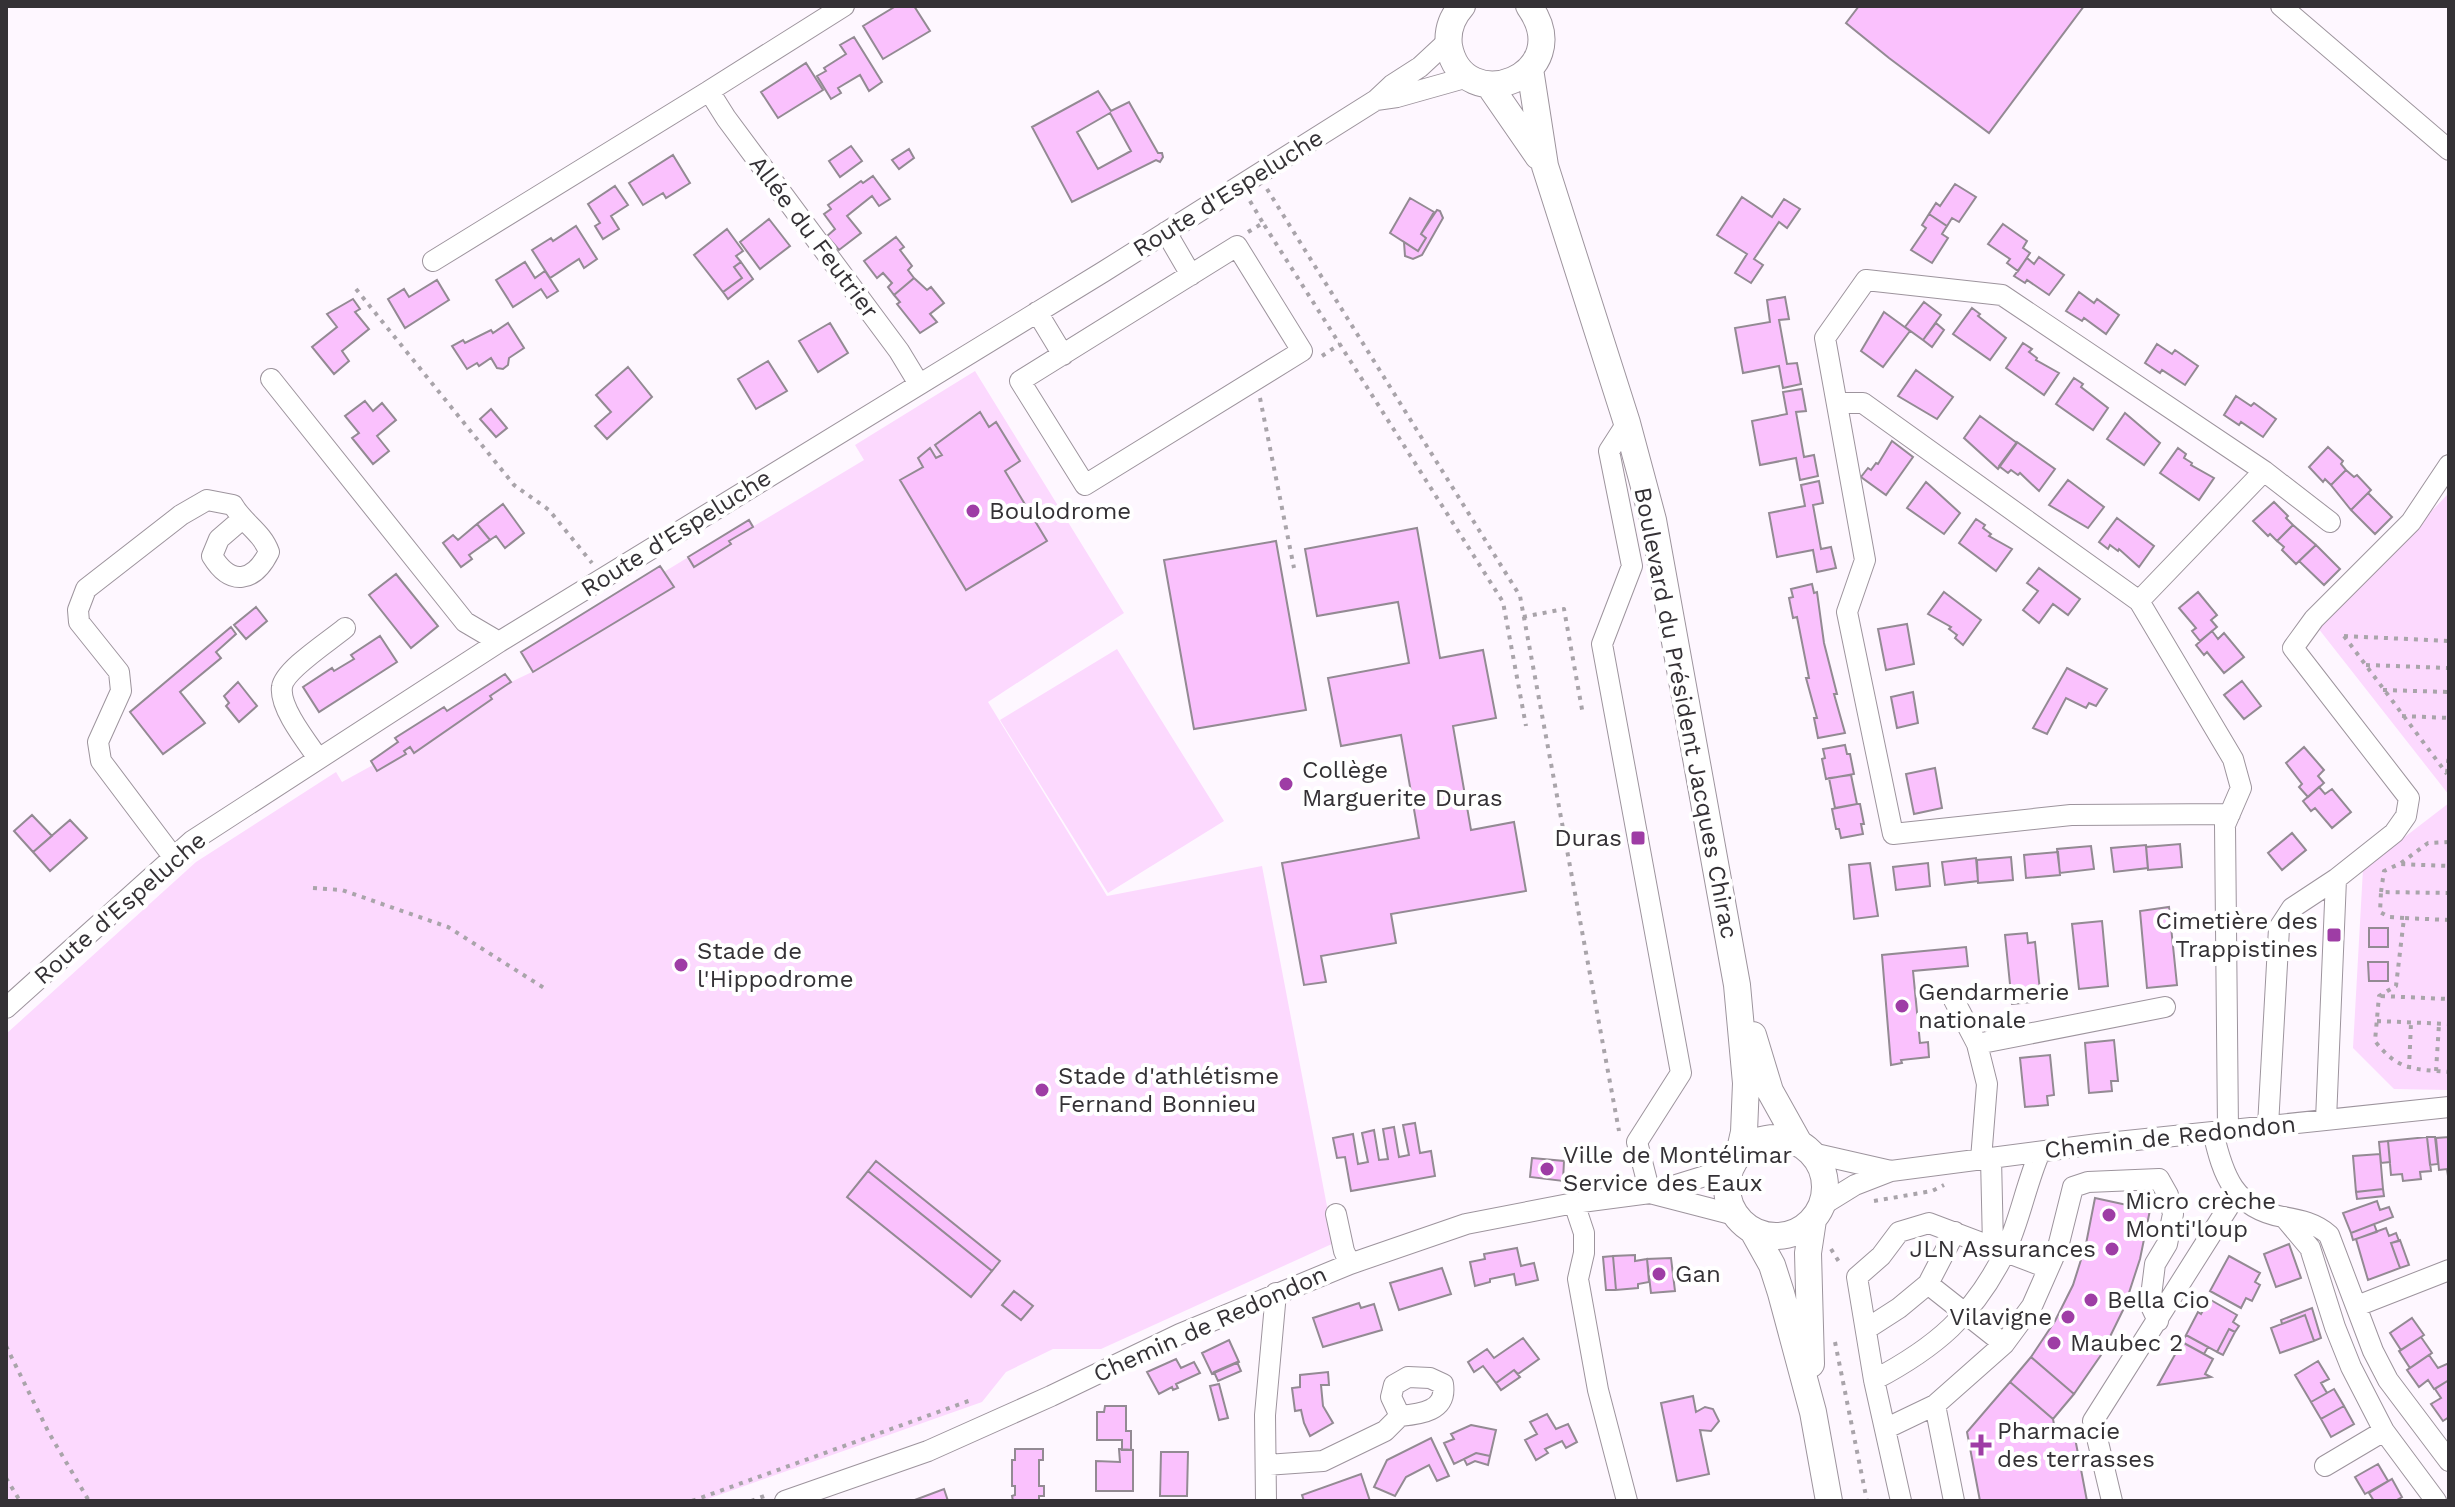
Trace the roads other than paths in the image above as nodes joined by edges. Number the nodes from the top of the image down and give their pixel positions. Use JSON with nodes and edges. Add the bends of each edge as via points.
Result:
{"nodes":[{"id":1,"x":844,"y":6,"type":"edge"},
{"id":2,"x":1558,"y":6,"type":"edge"},
{"id":3,"x":2281,"y":6,"type":"edge"},
{"id":4,"x":1457,"y":8,"type":"edge"},
{"id":5,"x":1535,"y":17,"type":"edge"},
{"id":6,"x":1448,"y":41,"type":"junction"},
{"id":7,"x":1530,"y":69,"type":"junction"},
{"id":8,"x":1479,"y":81,"type":"junction"},
{"id":9,"x":709,"y":91,"type":"junction"},
{"id":10,"x":1376,"y":100,"type":"junction"},
{"id":11,"x":2449,"y":150,"type":"edge"},
{"id":12,"x":1545,"y":166,"type":"junction"},
{"id":13,"x":1166,"y":232,"type":"junction"},
{"id":14,"x":433,"y":261,"type":"dead end"},
{"id":15,"x":1191,"y":275,"type":"junction"},
{"id":16,"x":1037,"y":312,"type":"junction"},
{"id":17,"x":1063,"y":355,"type":"junction"},
{"id":18,"x":271,"y":379,"type":"dead end"},
{"id":19,"x":919,"y":384,"type":"junction"},
{"id":20,"x":1837,"y":403,"type":"junction"},
{"id":21,"x":1627,"y":423,"type":"junction"},
{"id":22,"x":2449,"y":465,"type":"edge"},
{"id":23,"x":2264,"y":471,"type":"junction"},
{"id":24,"x":241,"y":520,"type":"dead end"},
{"id":25,"x":2330,"y":522,"type":"dead end"},
{"id":26,"x":2139,"y":601,"type":"junction"},
{"id":27,"x":345,"y":628,"type":"dead end"},
{"id":28,"x":499,"y":642,"type":"junction"},
{"id":29,"x":318,"y":758,"type":"junction"},
{"id":30,"x":2230,"y":814,"type":"junction"},
{"id":31,"x":174,"y":858,"type":"junction"},
{"id":32,"x":2336,"y":879,"type":"junction"},
{"id":33,"x":1737,"y":985,"type":"junction"},
{"id":34,"x":1954,"y":1000,"type":"dead end"},
{"id":35,"x":2165,"y":1007,"type":"dead end"},
{"id":36,"x":6,"y":1008,"type":"edge"},
{"id":37,"x":1977,"y":1044,"type":"junction"},
{"id":38,"x":2449,"y":1107,"type":"edge"},
{"id":39,"x":2326,"y":1120,"type":"junction"},
{"id":40,"x":2268,"y":1126,"type":"junction"},
{"id":41,"x":2220,"y":1131,"type":"junction"},
{"id":42,"x":1805,"y":1148,"type":"junction"},
{"id":43,"x":2040,"y":1152,"type":"junction"},
{"id":44,"x":1986,"y":1159,"type":"junction"},
{"id":45,"x":1735,"y":1161,"type":"junction"},
{"id":46,"x":1891,"y":1171,"type":"junction"},
{"id":47,"x":1650,"y":1193,"type":"junction"},
{"id":48,"x":2236,"y":1195,"type":"junction"},
{"id":49,"x":1574,"y":1203,"type":"junction"},
{"id":50,"x":1817,"y":1213,"type":"junction"},
{"id":51,"x":1336,"y":1214,"type":"dead end"},
{"id":52,"x":2284,"y":1217,"type":"junction"},
{"id":53,"x":1744,"y":1223,"type":"junction"},
{"id":54,"x":1955,"y":1232,"type":"junction"},
{"id":55,"x":1999,"y":1248,"type":"junction"},
{"id":56,"x":1350,"y":1264,"type":"junction"},
{"id":57,"x":2048,"y":1268,"type":"junction"},
{"id":58,"x":2449,"y":1270,"type":"edge"},
{"id":59,"x":1928,"y":1284,"type":"junction"},
{"id":60,"x":1276,"y":1293,"type":"junction"},
{"id":61,"x":2357,"y":1306,"type":"junction"},
{"id":62,"x":1964,"y":1314,"type":"junction"},
{"id":63,"x":2158,"y":1321,"type":"junction"},
{"id":64,"x":1868,"y":1328,"type":"junction"},
{"id":65,"x":2004,"y":1344,"type":"junction"},
{"id":66,"x":1874,"y":1380,"type":"junction"},
{"id":67,"x":1935,"y":1405,"type":"junction"},
{"id":68,"x":1813,"y":1412,"type":"junction"},
{"id":69,"x":1400,"y":1416,"type":"dead end"},
{"id":70,"x":1887,"y":1428,"type":"junction"},
{"id":71,"x":2384,"y":1431,"type":"junction"},
{"id":72,"x":2449,"y":1461,"type":"edge"},
{"id":73,"x":1267,"y":1465,"type":"junction"},
{"id":74,"x":2325,"y":1466,"type":"dead end"},
{"id":75,"x":785,"y":1501,"type":"edge"},
{"id":76,"x":1266,"y":1501,"type":"edge"},
{"id":77,"x":1627,"y":1501,"type":"edge"},
{"id":78,"x":1829,"y":1501,"type":"edge"},
{"id":79,"x":1901,"y":1501,"type":"edge"},
{"id":80,"x":1954,"y":1501,"type":"edge"},
{"id":81,"x":2112,"y":1501,"type":"edge"},
{"id":82,"x":2436,"y":1501,"type":"edge"}],
"edges":[{"from":1,"to":9,"type":"street"},
{"from":2,"to":5,"type":"main road"},
{"from":3,"to":11,"type":"street"},
{"from":4,"to":6,"type":"main road"},
{"from":5,"to":7,"type":"main road","via":[[1542,43]]},
{"from":6,"to":8,"type":"main road","name":"Boulevard du Président Jacques Chirac","via":[[1458,67]]},
{"from":6,"to":10,"type":"street","name":"Route d'Espeluche"},
{"from":7,"to":8,"type":"main road","via":[[1505,84]]},
{"from":7,"to":12,"type":"main road","name":"Boulevard du Président Jacques Chirac"},
{"from":8,"to":10,"type":"street","name":"Route d'Espeluche"},
{"from":8,"to":12,"type":"main road","name":"Boulevard du Président Jacques Chirac"},
{"from":9,"to":14,"type":"street"},
{"from":9,"to":19,"type":"street","name":"Allée du Feutrier"},
{"from":10,"to":13,"type":"street","name":"Route d'Espeluche"},
{"from":12,"to":21,"type":"main road","name":"Boulevard du Président Jacques Chirac"},
{"from":13,"to":15,"type":"street"},
{"from":13,"to":16,"type":"street","name":"Route d'Espeluche"},
{"from":15,"to":17,"type":"street"},
{"from":15,"to":17,"type":"street","via":[[1237,246],[1302,351],[1085,485],[1020,381]]},
{"from":16,"to":17,"type":"street"},
{"from":16,"to":19,"type":"street","name":"Route d'Espeluche"},
{"from":18,"to":28,"type":"street","via":[[465,622]]},
{"from":19,"to":28,"type":"street","name":"Route d'Espeluche"},
{"from":20,"to":23,"type":"street","via":[[1825,338],[1866,280],[2002,295]]},
{"from":20,"to":26,"type":"street","via":[[1863,403]]},
{"from":20,"to":30,"type":"street","via":[[1865,560],[1847,612],[1893,834],[2071,815]]},
{"from":21,"to":33,"type":"main road","name":"Boulevard du Président Jacques Chirac","via":[[1653,520]]},
{"from":21,"to":47,"type":"street","via":[[1609,451],[1632,566],[1602,644],[1681,1073],[1637,1142]]},
{"from":22,"to":32,"type":"street","via":[[2411,522],[2314,619],[2293,648],[2409,798],[2406,816],[2394,833]]},
{"from":23,"to":25,"type":"street"},
{"from":23,"to":26,"type":"street"},
{"from":24,"to":31,"type":"street","via":[[233,505],[207,500],[86,589],[78,610],[79,622],[119,672],[121,691],[98,742],[101,761]]},
{"from":26,"to":30,"type":"street","via":[[2233,759],[2241,788]]},
{"from":27,"to":29,"type":"street","via":[[289,673],[282,686],[284,706]]},
{"from":28,"to":29,"type":"street","name":"Route d'Espeluche"},
{"from":29,"to":31,"type":"street","name":"Route d'Espeluche"},
{"from":30,"to":41,"type":"street","via":[[2225,825]]},
{"from":31,"to":36,"type":"street","name":"Route d'Espeluche"},
{"from":32,"to":39,"type":"street"},
{"from":32,"to":40,"type":"street","via":[[2292,908],[2279,928]]},
{"from":33,"to":42,"type":"main road","name":"Boulevard du Président Jacques Chirac","via":[[1770,1091]]},
{"from":33,"to":45,"type":"main road","name":"Boulevard du Président Jacques Chirac","via":[[1746,1083],[1744,1132]]},
{"from":34,"to":37,"type":"street"},
{"from":35,"to":37,"type":"street"},
{"from":37,"to":44,"type":"street","via":[[1987,1084]]},
{"from":38,"to":39,"type":"street","name":"Chemin de Redondon"},
{"from":39,"to":40,"type":"street","name":"Chemin de Redondon"},
{"from":40,"to":41,"type":"street","name":"Chemin de Redondon"},
{"from":41,"to":43,"type":"street","name":"Chemin de Redondon"},
{"from":41,"to":48,"type":"street","via":[[2222,1163]]},
{"from":42,"to":45,"type":"main road","via":[[1783,1138],[1768,1139],[1752,1144]]},
{"from":42,"to":46,"type":"street","name":"Chemin de Redondon"},
{"from":42,"to":50,"type":"main road","via":[[1825,1178]]},
{"from":43,"to":44,"type":"street","name":"Chemin de Redondon"},
{"from":43,"to":55,"type":"street"},
{"from":44,"to":46,"type":"street","name":"Chemin de Redondon"},
{"from":44,"to":55,"type":"street"},
{"from":45,"to":47,"type":"street","name":"Chemin de Redondon"},
{"from":45,"to":53,"type":"main road","via":[[1727,1192]]},
{"from":46,"to":50,"type":"street","name":"Chemin de Redondon","via":[[1855,1185]]},
{"from":47,"to":49,"type":"street","name":"Chemin de Redondon"},
{"from":47,"to":53,"type":"street","name":"Chemin de Redondon"},
{"from":48,"to":52,"type":"street","via":[[2255,1209]]},
{"from":48,"to":63,"type":"street"},
{"from":49,"to":56,"type":"street","name":"Chemin de Redondon","via":[[1466,1224]]},
{"from":49,"to":77,"type":"street","via":[[1584,1233],[1578,1279],[1598,1390]]},
{"from":50,"to":53,"type":"main road","via":[[1803,1229],[1778,1237]]},
{"from":50,"to":68,"type":"main road","via":[[1808,1265]]},
{"from":51,"to":56,"type":"street"},
{"from":52,"to":61,"type":"street","via":[[2329,1235]]},
{"from":52,"to":71,"type":"street","via":[[2310,1248],[2351,1367]]},
{"from":53,"to":68,"type":"main road","via":[[1772,1265]]},
{"from":54,"to":55,"type":"street"},
{"from":54,"to":59,"type":"street"},
{"from":54,"to":64,"type":"street","via":[[1929,1223],[1899,1232],[1857,1277]]},
{"from":55,"to":57,"type":"street"},
{"from":55,"to":62,"type":"street"},
{"from":56,"to":60,"type":"street","name":"Chemin de Redondon"},
{"from":57,"to":63,"type":"street","via":[[2073,1187],[2159,1179],[2173,1214],[2167,1244],[2155,1264],[2150,1304]]},
{"from":57,"to":65,"type":"street","via":[[2032,1306]]},
{"from":58,"to":61,"type":"street"},
{"from":59,"to":62,"type":"street"},
{"from":59,"to":64,"type":"street"},
{"from":60,"to":73,"type":"street","via":[[1265,1415]]},
{"from":60,"to":75,"type":"street","name":"Chemin de Redondon","via":[[942,1445]]},
{"from":61,"to":72,"type":"street","via":[[2388,1380]]},
{"from":62,"to":65,"type":"street"},
{"from":62,"to":66,"type":"street","via":[[1915,1359]]},
{"from":63,"to":81,"type":"street","via":[[2093,1421]]},
{"from":64,"to":66,"type":"street"},
{"from":65,"to":67,"type":"street"},
{"from":66,"to":70,"type":"street"},
{"from":67,"to":70,"type":"street"},
{"from":67,"to":80,"type":"street"},
{"from":68,"to":78,"type":"main road"},
{"from":69,"to":73,"type":"street","via":[[1385,1431],[1323,1461]]},
{"from":70,"to":79,"type":"street"},
{"from":71,"to":74,"type":"street"},
{"from":71,"to":82,"type":"street"},
{"from":73,"to":76,"type":"street"}]}
